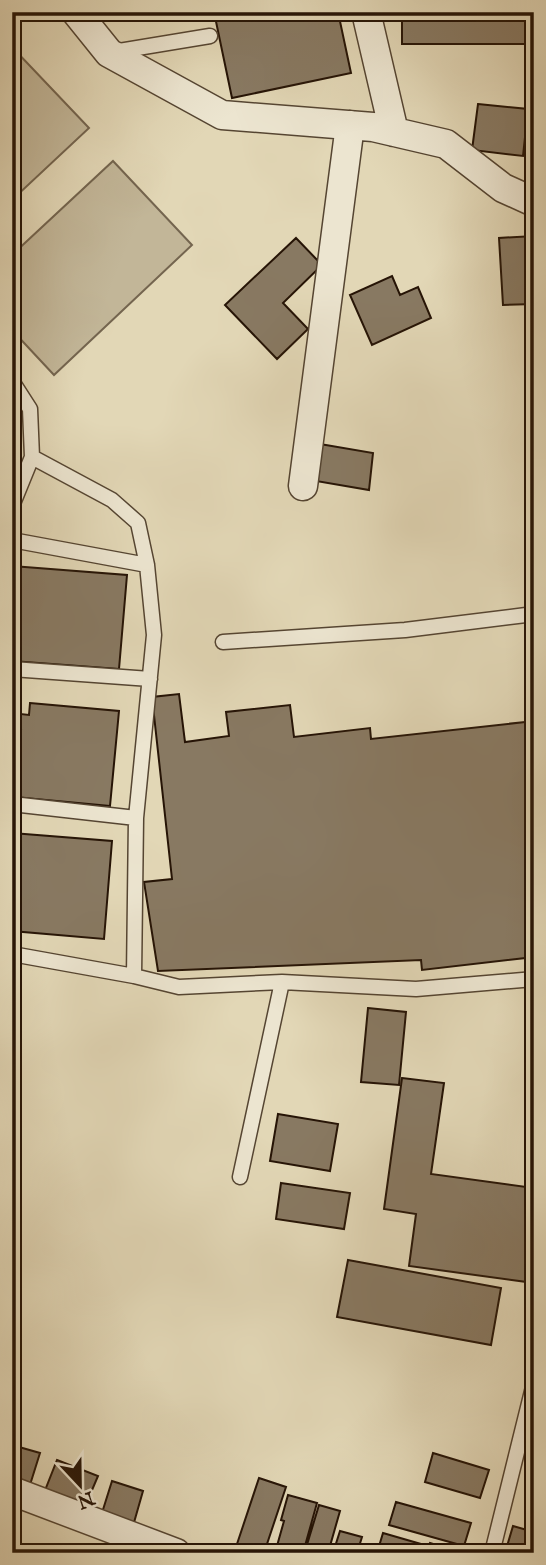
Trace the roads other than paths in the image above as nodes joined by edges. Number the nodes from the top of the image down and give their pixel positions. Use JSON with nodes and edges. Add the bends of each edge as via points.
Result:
{"nodes":[{"id":1,"x":76,"y":12,"type":"edge"},
{"id":2,"x":366,"y":12,"type":"edge"},
{"id":3,"x":210,"y":36,"type":"dead end"},
{"id":4,"x":108,"y":53,"type":"junction"},
{"id":5,"x":350,"y":125,"type":"junction"},
{"id":6,"x":394,"y":132,"type":"junction"},
{"id":7,"x":534,"y":202,"type":"edge"},
{"id":8,"x":12,"y":381,"type":"edge"},
{"id":9,"x":32,"y":457,"type":"junction"},
{"id":10,"x":303,"y":486,"type":"dead end"},
{"id":11,"x":12,"y":506,"type":"edge"},
{"id":12,"x":12,"y":540,"type":"edge"},
{"id":13,"x":147,"y":565,"type":"junction"},
{"id":14,"x":534,"y":614,"type":"edge"},
{"id":15,"x":223,"y":642,"type":"dead end"},
{"id":16,"x":12,"y":668,"type":"edge"},
{"id":17,"x":150,"y":679,"type":"junction"},
{"id":18,"x":12,"y":804,"type":"edge"},
{"id":19,"x":136,"y":818,"type":"junction"},
{"id":20,"x":12,"y":954,"type":"edge"},
{"id":21,"x":134,"y":976,"type":"junction"},
{"id":22,"x":534,"y":979,"type":"edge"},
{"id":23,"x":282,"y":982,"type":"junction"},
{"id":24,"x":240,"y":1177,"type":"dead end"},
{"id":25,"x":534,"y":1383,"type":"edge"},
{"id":26,"x":12,"y":1491,"type":"edge"},
{"id":27,"x":176,"y":1553,"type":"edge"},
{"id":28,"x":492,"y":1553,"type":"edge"}],
"edges":[{"from":1,"to":4,"type":"street"},
{"from":2,"to":6,"type":"street"},
{"from":3,"to":4,"type":"lane"},
{"from":4,"to":5,"type":"street","via":[[222,115]]},
{"from":5,"to":6,"type":"street"},
{"from":5,"to":10,"type":"street"},
{"from":6,"to":7,"type":"street","via":[[446,144],[503,188]]},
{"from":8,"to":9,"type":"lane","via":[[30,409]]},
{"from":9,"to":11,"type":"lane"},
{"from":9,"to":13,"type":"lane","via":[[112,500],[138,523]]},
{"from":12,"to":13,"type":"lane"},
{"from":13,"to":17,"type":"lane","via":[[154,635]]},
{"from":14,"to":15,"type":"lane","via":[[405,630]]},
{"from":16,"to":17,"type":"lane"},
{"from":17,"to":19,"type":"lane"},
{"from":18,"to":19,"type":"lane"},
{"from":19,"to":21,"type":"lane"},
{"from":20,"to":21,"type":"lane"},
{"from":21,"to":23,"type":"lane","via":[[178,987]]},
{"from":22,"to":23,"type":"lane","via":[[416,989]]},
{"from":23,"to":24,"type":"lane"},
{"from":25,"to":28,"type":"lane"},
{"from":26,"to":27,"type":"street"}]}
